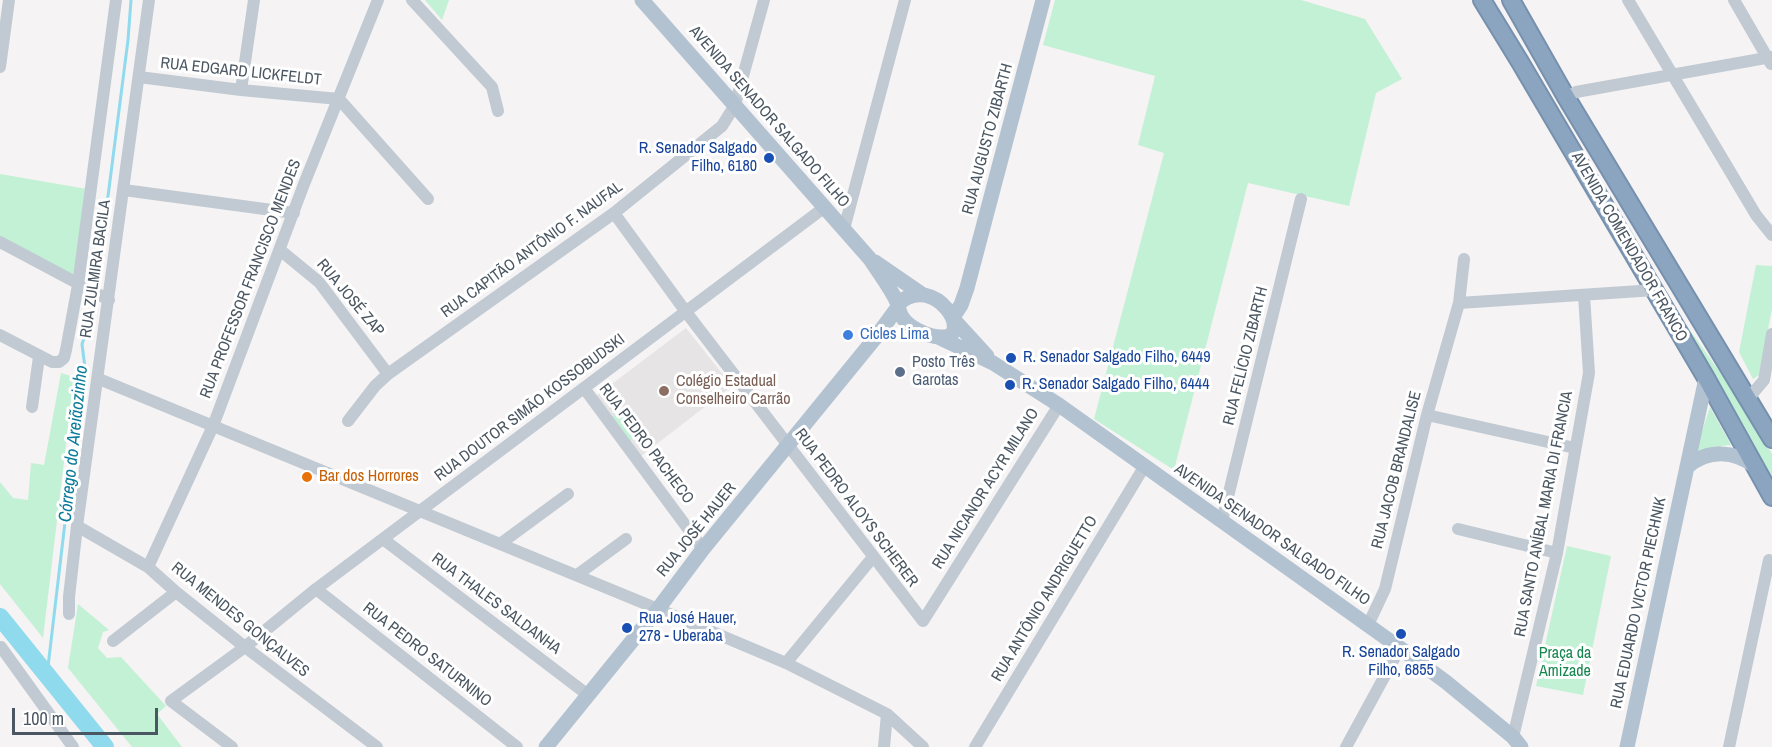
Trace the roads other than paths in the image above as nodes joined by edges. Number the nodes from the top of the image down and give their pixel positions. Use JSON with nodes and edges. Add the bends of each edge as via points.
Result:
{"nodes":[{"id":1,"x":9,"y":0,"type":"edge"},
{"id":2,"x":116,"y":0,"type":"edge"},
{"id":3,"x":149,"y":0,"type":"edge"},
{"id":4,"x":254,"y":0,"type":"edge"},
{"id":5,"x":378,"y":0,"type":"edge"},
{"id":6,"x":412,"y":0,"type":"edge"},
{"id":7,"x":642,"y":0,"type":"edge"},
{"id":8,"x":764,"y":0,"type":"edge"},
{"id":9,"x":905,"y":0,"type":"edge"},
{"id":10,"x":1043,"y":0,"type":"edge"},
{"id":11,"x":1482,"y":0,"type":"edge"},
{"id":12,"x":1511,"y":0,"type":"edge"},
{"id":13,"x":1628,"y":0,"type":"edge"},
{"id":14,"x":1734,"y":0,"type":"edge"},
{"id":15,"x":1771,"y":60,"type":"edge"},
{"id":16,"x":1520,"y":62,"type":"junction"},
{"id":17,"x":0,"y":67,"type":"edge"},
{"id":18,"x":1671,"y":75,"type":"junction"},
{"id":19,"x":139,"y":77,"type":"junction"},
{"id":20,"x":241,"y":90,"type":"junction"},
{"id":21,"x":1566,"y":97,"type":"junction"},
{"id":22,"x":339,"y":99,"type":"junction"},
{"id":23,"x":735,"y":105,"type":"junction"},
{"id":24,"x":498,"y":111,"type":"dead end"},
{"id":25,"x":124,"y":190,"type":"junction"},
{"id":26,"x":428,"y":199,"type":"dead end"},
{"id":27,"x":1301,"y":199,"type":"dead end"},
{"id":28,"x":825,"y":207,"type":"junction"},
{"id":29,"x":294,"y":213,"type":"junction"},
{"id":30,"x":614,"y":213,"type":"junction"},
{"id":31,"x":844,"y":229,"type":"junction"},
{"id":32,"x":1772,"y":235,"type":"edge"},
{"id":33,"x":0,"y":242,"type":"edge"},
{"id":34,"x":280,"y":250,"type":"junction"},
{"id":35,"x":870,"y":259,"type":"junction"},
{"id":36,"x":1464,"y":259,"type":"dead end"},
{"id":37,"x":78,"y":285,"type":"junction"},
{"id":38,"x":968,"y":288,"type":"junction"},
{"id":39,"x":1655,"y":290,"type":"junction"},
{"id":40,"x":1584,"y":296,"type":"junction"},
{"id":41,"x":928,"y":297,"type":"junction"},
{"id":42,"x":109,"y":300,"type":"junction"},
{"id":43,"x":1459,"y":303,"type":"junction"},
{"id":44,"x":898,"y":305,"type":"junction"},
{"id":45,"x":686,"y":312,"type":"junction"},
{"id":46,"x":954,"y":319,"type":"junction"},
{"id":47,"x":915,"y":328,"type":"junction"},
{"id":48,"x":1772,"y":334,"type":"edge"},
{"id":49,"x":0,"y":335,"type":"edge"},
{"id":50,"x":876,"y":337,"type":"junction"},
{"id":51,"x":938,"y":337,"type":"junction"},
{"id":52,"x":39,"y":357,"type":"junction"},
{"id":53,"x":993,"y":363,"type":"junction"},
{"id":54,"x":388,"y":374,"type":"junction"},
{"id":55,"x":1706,"y":378,"type":"junction"},
{"id":56,"x":99,"y":379,"type":"junction"},
{"id":57,"x":584,"y":388,"type":"junction"},
{"id":58,"x":1748,"y":399,"type":"junction"},
{"id":59,"x":1059,"y":405,"type":"junction"},
{"id":60,"x":32,"y":407,"type":"dead end"},
{"id":61,"x":1427,"y":415,"type":"junction"},
{"id":62,"x":348,"y":421,"type":"dead end"},
{"id":63,"x":213,"y":426,"type":"junction"},
{"id":64,"x":1772,"y":439,"type":"edge"},
{"id":65,"x":788,"y":446,"type":"junction"},
{"id":66,"x":1575,"y":448,"type":"junction"},
{"id":67,"x":1144,"y":467,"type":"junction"},
{"id":68,"x":1687,"y":467,"type":"junction"},
{"id":69,"x":1756,"y":467,"type":"junction"},
{"id":70,"x":568,"y":494,"type":"dead end"},
{"id":71,"x":1772,"y":497,"type":"edge"},
{"id":72,"x":420,"y":511,"type":"junction"},
{"id":73,"x":1222,"y":521,"type":"junction"},
{"id":74,"x":77,"y":526,"type":"junction"},
{"id":75,"x":1458,"y":529,"type":"dead end"},
{"id":76,"x":383,"y":539,"type":"junction"},
{"id":77,"x":626,"y":539,"type":"dead end"},
{"id":78,"x":500,"y":544,"type":"junction"},
{"id":79,"x":1772,"y":547,"type":"edge"},
{"id":80,"x":703,"y":549,"type":"junction"},
{"id":81,"x":1557,"y":552,"type":"junction"},
{"id":82,"x":873,"y":557,"type":"junction"},
{"id":83,"x":1771,"y":562,"type":"edge"},
{"id":84,"x":148,"y":567,"type":"junction"},
{"id":85,"x":577,"y":575,"type":"junction"},
{"id":86,"x":316,"y":589,"type":"junction"},
{"id":87,"x":176,"y":592,"type":"junction"},
{"id":88,"x":1772,"y":599,"type":"edge"},
{"id":89,"x":658,"y":609,"type":"junction"},
{"id":90,"x":1758,"y":611,"type":"junction"},
{"id":91,"x":69,"y":614,"type":"dead end"},
{"id":92,"x":922,"y":621,"type":"joint"},
{"id":93,"x":1368,"y":625,"type":"junction"},
{"id":94,"x":113,"y":641,"type":"dead end"},
{"id":95,"x":1,"y":647,"type":"edge"},
{"id":96,"x":246,"y":647,"type":"junction"},
{"id":97,"x":1400,"y":648,"type":"junction"},
{"id":98,"x":786,"y":663,"type":"junction"},
{"id":99,"x":588,"y":695,"type":"junction"},
{"id":100,"x":887,"y":714,"type":"junction"},
{"id":101,"x":1517,"y":742,"type":"edge"},
{"id":102,"x":73,"y":747,"type":"edge"},
{"id":103,"x":232,"y":747,"type":"edge"},
{"id":104,"x":377,"y":747,"type":"edge"},
{"id":105,"x":517,"y":747,"type":"edge"},
{"id":106,"x":546,"y":747,"type":"edge"},
{"id":107,"x":884,"y":747,"type":"edge"},
{"id":108,"x":922,"y":747,"type":"edge"},
{"id":109,"x":975,"y":747,"type":"edge"},
{"id":110,"x":1346,"y":747,"type":"edge"},
{"id":111,"x":1627,"y":747,"type":"edge"},
{"id":112,"x":1729,"y":747,"type":"edge"}],
"edges":[{"from":1,"to":17,"type":"street"},
{"from":2,"to":37,"type":"street","name":"RUA ZULMIRA BACILA"},
{"from":3,"to":19,"type":"street","name":"RUA ZULMIRA BACILA"},
{"from":4,"to":20,"type":"street"},
{"from":5,"to":22,"type":"street","name":"RUA PROFESSOR FRANCISCO MENDES"},
{"from":6,"to":24,"type":"street","via":[[492,87]]},
{"from":7,"to":23,"type":"main road","name":"AVENIDA SENADOR SALGADO FILHO"},
{"from":8,"to":23,"type":"street","name":"RUA CAPITÃO ANTÔNIO F. NAUFAL"},
{"from":9,"to":31,"type":"street"},
{"from":10,"to":38,"type":"main road","name":"RUA AUGUSTO ZIBARTH"},
{"from":11,"to":16,"type":"highway","name":"AVENIDA COMENDADOR FRANCO"},
{"from":12,"to":21,"type":"highway","name":"AVENIDA COMENDADOR FRANCO"},
{"from":13,"to":18,"type":"street"},
{"from":14,"to":15,"type":"street"},
{"from":15,"to":18,"type":"street"},
{"from":16,"to":21,"type":"highway","via":[[1538,72],[1552,95]]},
{"from":16,"to":39,"type":"highway","name":"AVENIDA COMENDADOR FRANCO"},
{"from":18,"to":21,"type":"street"},
{"from":18,"to":32,"type":"street"},
{"from":19,"to":20,"type":"street","name":"RUA EDGARD LICKFELDT"},
{"from":19,"to":25,"type":"street","name":"RUA ZULMIRA BACILA"},
{"from":20,"to":22,"type":"street","name":"RUA EDGARD LICKFELDT"},
{"from":21,"to":58,"type":"highway","name":"AVENIDA COMENDADOR FRANCO"},
{"from":22,"to":26,"type":"street"},
{"from":22,"to":29,"type":"street","name":"RUA PROFESSOR FRANCISCO MENDES"},
{"from":23,"to":28,"type":"main road","name":"AVENIDA SENADOR SALGADO FILHO"},
{"from":23,"to":30,"type":"street","name":"RUA CAPITÃO ANTÔNIO F. NAUFAL","via":[[722,126]]},
{"from":25,"to":29,"type":"street"},
{"from":25,"to":42,"type":"street","name":"RUA ZULMIRA BACILA"},
{"from":27,"to":73,"type":"street","name":"RUA FELÍCIO ZIBARTH"},
{"from":28,"to":31,"type":"main road","name":"AVENIDA SENADOR SALGADO FILHO"},
{"from":28,"to":45,"type":"street","name":"RUA DOUTOR SIMÃO KOSSOBUDSKI"},
{"from":29,"to":34,"type":"street","name":"RUA PROFESSOR FRANCISCO MENDES"},
{"from":30,"to":45,"type":"street","name":"RUA PEDRO ALOYS SCHERER"},
{"from":30,"to":54,"type":"street","name":"RUA CAPITÃO ANTÔNIO F. NAUFAL"},
{"from":31,"to":35,"type":"main road","name":"AVENIDA SENADOR SALGADO FILHO"},
{"from":33,"to":37,"type":"street"},
{"from":34,"to":54,"type":"street","name":"RUA JOSÉ ZAP","via":[[319,282]]},
{"from":34,"to":63,"type":"street","name":"RUA PROFESSOR FRANCISCO MENDES"},
{"from":35,"to":41,"type":"main road","name":"AVENIDA SENADOR SALGADO FILHO"},
{"from":35,"to":44,"type":"main road","name":"AVENIDA SENADOR SALGADO FILHO"},
{"from":36,"to":43,"type":"street","name":"RUA JACOB BRANDALISE"},
{"from":37,"to":42,"type":"street"},
{"from":37,"to":52,"type":"street","name":"RUA ZULMIRA BACILA","via":[[64,358],[52,362]]},
{"from":38,"to":41,"type":"main road","via":[[945,300]]},
{"from":38,"to":46,"type":"main road","name":"RUA AUGUSTO ZIBARTH"},
{"from":39,"to":40,"type":"street"},
{"from":39,"to":55,"type":"highway","name":"AVENIDA COMENDADOR FRANCO"},
{"from":40,"to":43,"type":"street"},
{"from":40,"to":66,"type":"street","name":"RUA SANTO ANÍBAL MARIA DI FRANCIA","via":[[1589,373]]},
{"from":41,"to":44,"type":"main road","via":[[913,294]]},
{"from":41,"to":46,"type":"main road","via":[[945,306]]},
{"from":42,"to":56,"type":"street","name":"RUA ZULMIRA BACILA"},
{"from":43,"to":61,"type":"street","name":"RUA JACOB BRANDALISE"},
{"from":44,"to":47,"type":"main road","via":[[901,316]]},
{"from":44,"to":50,"type":"main road","name":"RUA JOSÉ HAUER"},
{"from":45,"to":57,"type":"street","name":"RUA DOUTOR SIMÃO KOSSOBUDSKI"},
{"from":45,"to":65,"type":"street","name":"RUA PEDRO ALOYS SCHERER"},
{"from":46,"to":51,"type":"main road","via":[[951,333]]},
{"from":46,"to":53,"type":"main road","name":"AVENIDA SENADOR SALGADO FILHO"},
{"from":47,"to":50,"type":"main road","name":"RUA JOSÉ HAUER","via":[[900,325]]},
{"from":47,"to":51,"type":"main road"},
{"from":48,"to":58,"type":"street","via":[[1764,380]]},
{"from":49,"to":52,"type":"street"},
{"from":50,"to":65,"type":"main road","name":"RUA JOSÉ HAUER"},
{"from":51,"to":53,"type":"main road","name":"AVENIDA SENADOR SALGADO FILHO"},
{"from":52,"to":60,"type":"street"},
{"from":53,"to":59,"type":"main road","name":"AVENIDA SENADOR SALGADO FILHO"},
{"from":54,"to":62,"type":"street","name":"RUA CAPITÃO ANTÔNIO F. NAUFAL"},
{"from":55,"to":68,"type":"main road","name":"RUA EDUARDO VICTOR PIECHNIK"},
{"from":55,"to":69,"type":"highway","name":"AVENIDA COMENDADOR FRANCO"},
{"from":56,"to":63,"type":"street"},
{"from":56,"to":74,"type":"street","name":"RUA ZULMIRA BACILA"},
{"from":57,"to":72,"type":"street","name":"RUA DOUTOR SIMÃO KOSSOBUDSKI"},
{"from":57,"to":80,"type":"street","name":"RUA PEDRO PACHECO"},
{"from":58,"to":64,"type":"highway","name":"AVENIDA COMENDADOR FRANCO"},
{"from":59,"to":67,"type":"main road","name":"AVENIDA SENADOR SALGADO FILHO"},
{"from":59,"to":92,"type":"street","name":"RUA NICANOR ACYR MILANO"},
{"from":61,"to":66,"type":"street"},
{"from":61,"to":93,"type":"street","name":"RUA JACOB BRANDALISE","via":[[1385,589]]},
{"from":63,"to":72,"type":"street"},
{"from":63,"to":84,"type":"street","name":"RUA PROFESSOR FRANCISCO MENDES"},
{"from":65,"to":80,"type":"main road","name":"RUA JOSÉ HAUER"},
{"from":65,"to":82,"type":"street","name":"RUA PEDRO ALOYS SCHERER"},
{"from":66,"to":81,"type":"street","name":"RUA SANTO ANÍBAL MARIA DI FRANCIA"},
{"from":67,"to":73,"type":"main road","name":"AVENIDA SENADOR SALGADO FILHO"},
{"from":67,"to":109,"type":"street","name":"RUA ANTÔNIO ANDRIGUETTO"},
{"from":68,"to":69,"type":"main road","via":[[1702,457],[1720,453],[1747,459]]},
{"from":68,"to":111,"type":"main road","name":"RUA EDUARDO VICTOR PIECHNIK"},
{"from":69,"to":71,"type":"highway","name":"AVENIDA COMENDADOR FRANCO"},
{"from":70,"to":78,"type":"street"},
{"from":72,"to":76,"type":"street","name":"RUA DOUTOR SIMÃO KOSSOBUDSKI"},
{"from":72,"to":78,"type":"street"},
{"from":73,"to":93,"type":"main road","name":"AVENIDA SENADOR SALGADO FILHO"},
{"from":74,"to":84,"type":"street","name":"RUA MENDES GONÇALVES"},
{"from":74,"to":91,"type":"street","name":"RUA ZULMIRA BACILA"},
{"from":75,"to":81,"type":"street"},
{"from":76,"to":86,"type":"street","name":"RUA DOUTOR SIMÃO KOSSOBUDSKI"},
{"from":76,"to":99,"type":"street","name":"RUA THALES SALDANHA"},
{"from":77,"to":85,"type":"street"},
{"from":78,"to":85,"type":"street"},
{"from":79,"to":83,"type":"street"},
{"from":80,"to":89,"type":"main road","name":"RUA JOSÉ HAUER"},
{"from":81,"to":101,"type":"street","name":"RUA SANTO ANÍBAL MARIA DI FRANCIA"},
{"from":82,"to":92,"type":"street","name":"RUA PEDRO ALOYS SCHERER"},
{"from":82,"to":98,"type":"street"},
{"from":83,"to":90,"type":"street"},
{"from":84,"to":87,"type":"street","name":"RUA MENDES GONÇALVES"},
{"from":85,"to":89,"type":"street"},
{"from":86,"to":96,"type":"street","name":"RUA DOUTOR SIMÃO KOSSOBUDSKI"},
{"from":86,"to":105,"type":"street","name":"RUA PEDRO SATURNINO"},
{"from":87,"to":94,"type":"street"},
{"from":87,"to":96,"type":"street","name":"RUA MENDES GONÇALVES"},
{"from":88,"to":90,"type":"street"},
{"from":89,"to":98,"type":"street"},
{"from":89,"to":99,"type":"main road","name":"RUA JOSÉ HAUER"},
{"from":90,"to":112,"type":"street"},
{"from":93,"to":97,"type":"main road","name":"AVENIDA SENADOR SALGADO FILHO"},
{"from":95,"to":102,"type":"street"},
{"from":96,"to":103,"type":"street","name":"RUA DOUTOR SIMÃO KOSSOBUDSKI","via":[[171,701]]},
{"from":96,"to":104,"type":"street","name":"RUA MENDES GONÇALVES"},
{"from":97,"to":101,"type":"main road","name":"AVENIDA SENADOR SALGADO FILHO"},
{"from":97,"to":110,"type":"street"},
{"from":98,"to":100,"type":"street"},
{"from":99,"to":106,"type":"main road","name":"RUA JOSÉ HAUER"},
{"from":100,"to":107,"type":"street"},
{"from":100,"to":108,"type":"street"}]}
